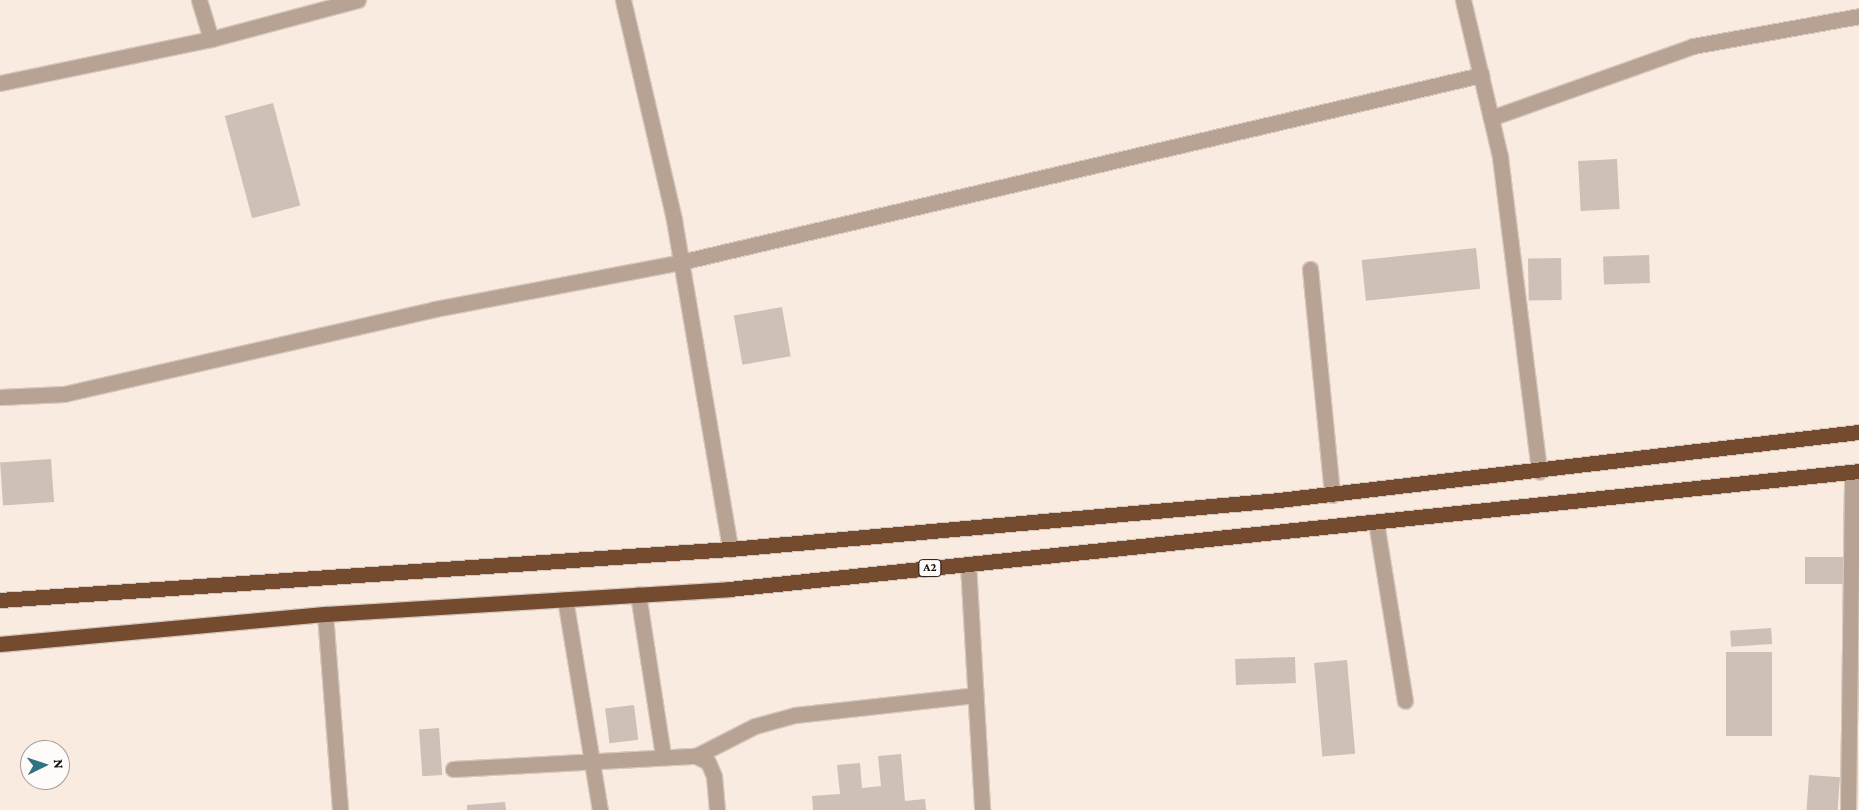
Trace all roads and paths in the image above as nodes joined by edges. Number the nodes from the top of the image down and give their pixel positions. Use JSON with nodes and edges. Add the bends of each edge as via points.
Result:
{"nodes":[{"id":1,"x":199,"y":0,"type":"edge"},
{"id":2,"x":358,"y":0,"type":"edge"},
{"id":3,"x":623,"y":0,"type":"edge"},
{"id":4,"x":1463,"y":0,"type":"edge"},
{"id":5,"x":1859,"y":16,"type":"edge"},
{"id":6,"x":211,"y":39,"type":"junction"},
{"id":7,"x":1481,"y":75,"type":"junction"},
{"id":8,"x":0,"y":83,"type":"edge"},
{"id":9,"x":1491,"y":118,"type":"junction"},
{"id":10,"x":681,"y":262,"type":"junction"},
{"id":11,"x":1310,"y":269,"type":"dead end"},
{"id":12,"x":0,"y":397,"type":"edge"},
{"id":13,"x":1859,"y":432,"type":"edge"},
{"id":14,"x":1539,"y":472,"type":"junction"},
{"id":15,"x":1856,"y":472,"type":"edge"},
{"id":16,"x":1332,"y":495,"type":"junction"},
{"id":17,"x":1376,"y":522,"type":"junction"},
{"id":18,"x":730,"y":548,"type":"junction"},
{"id":19,"x":968,"y":564,"type":"junction"},
{"id":20,"x":638,"y":594,"type":"junction"},
{"id":21,"x":565,"y":599,"type":"junction"},
{"id":22,"x":0,"y":600,"type":"edge"},
{"id":23,"x":325,"y":614,"type":"junction"},
{"id":24,"x":0,"y":644,"type":"edge"},
{"id":25,"x":976,"y":695,"type":"junction"},
{"id":26,"x":1405,"y":701,"type":"dead end"},
{"id":27,"x":663,"y":755,"type":"junction"},
{"id":28,"x":696,"y":756,"type":"junction"},
{"id":29,"x":595,"y":761,"type":"junction"},
{"id":30,"x":453,"y":768,"type":"dead end"},
{"id":31,"x":340,"y":810,"type":"edge"},
{"id":32,"x":600,"y":810,"type":"edge"},
{"id":33,"x":717,"y":810,"type":"edge"},
{"id":34,"x":982,"y":810,"type":"edge"},
{"id":35,"x":1848,"y":810,"type":"edge"}],
"edges":[{"from":1,"to":6,"type":"street"},
{"from":2,"to":6,"type":"street"},
{"from":3,"to":10,"type":"street"},
{"from":4,"to":7,"type":"street"},
{"from":5,"to":9,"type":"street","via":[[1693,46]]},
{"from":6,"to":8,"type":"street"},
{"from":7,"to":9,"type":"street"},
{"from":7,"to":10,"type":"street"},
{"from":9,"to":14,"type":"street","via":[[1500,157]]},
{"from":10,"to":12,"type":"street","via":[[435,309],[64,394]]},
{"from":10,"to":18,"type":"street"},
{"from":11,"to":16,"type":"street"},
{"from":13,"to":14,"type":"highway"},
{"from":14,"to":16,"type":"highway"},
{"from":15,"to":17,"type":"highway","number":"A2"},
{"from":15,"to":35,"type":"street"},
{"from":16,"to":18,"type":"highway"},
{"from":17,"to":19,"type":"highway","number":"A2"},
{"from":17,"to":26,"type":"street"},
{"from":18,"to":22,"type":"highway"},
{"from":19,"to":20,"type":"highway","number":"A2","via":[[729,590]]},
{"from":19,"to":25,"type":"street"},
{"from":20,"to":21,"type":"highway","number":"A2"},
{"from":20,"to":27,"type":"street"},
{"from":21,"to":23,"type":"highway","number":"A2"},
{"from":21,"to":29,"type":"street"},
{"from":23,"to":24,"type":"highway","number":"A2"},
{"from":23,"to":31,"type":"street"},
{"from":25,"to":28,"type":"street","via":[[795,715],[755,726]]},
{"from":25,"to":34,"type":"street"},
{"from":27,"to":28,"type":"street"},
{"from":27,"to":29,"type":"street"},
{"from":28,"to":33,"type":"street","via":[[708,762],[714,776]]},
{"from":29,"to":30,"type":"street"},
{"from":29,"to":32,"type":"street"}]}
